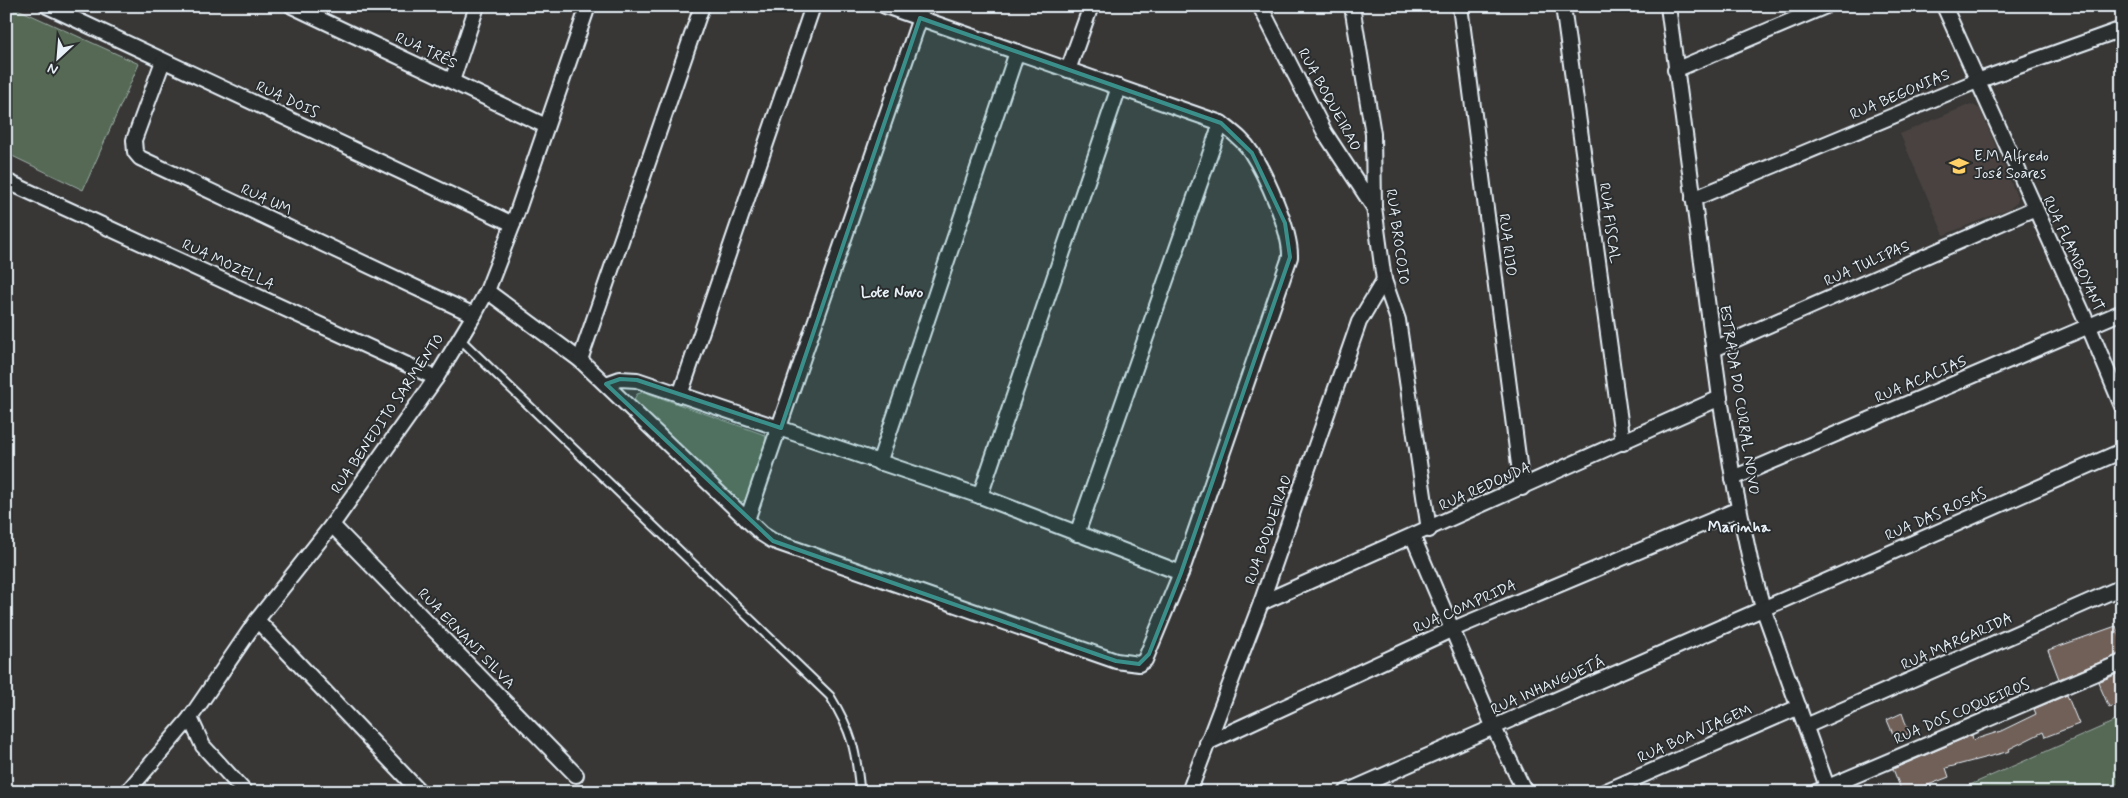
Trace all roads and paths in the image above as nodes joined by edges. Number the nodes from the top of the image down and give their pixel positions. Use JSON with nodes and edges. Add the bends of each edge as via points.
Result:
{"nodes":[{"id":1,"x":47,"y":6,"type":"edge"},
{"id":2,"x":292,"y":6,"type":"edge"},
{"id":3,"x":477,"y":6,"type":"edge"},
{"id":4,"x":588,"y":6,"type":"edge"},
{"id":5,"x":702,"y":6,"type":"edge"},
{"id":6,"x":813,"y":6,"type":"edge"},
{"id":7,"x":885,"y":6,"type":"edge"},
{"id":8,"x":1092,"y":6,"type":"edge"},
{"id":9,"x":1260,"y":6,"type":"edge"},
{"id":10,"x":1352,"y":6,"type":"edge"},
{"id":11,"x":1460,"y":6,"type":"edge"},
{"id":12,"x":1563,"y":6,"type":"edge"},
{"id":13,"x":1668,"y":6,"type":"edge"},
{"id":14,"x":1826,"y":6,"type":"edge"},
{"id":15,"x":1944,"y":6,"type":"edge"},
{"id":16,"x":920,"y":18,"type":"junction"},
{"id":17,"x":2122,"y":29,"type":"edge"},
{"id":18,"x":1017,"y":52,"type":"junction"},
{"id":19,"x":163,"y":61,"type":"junction"},
{"id":20,"x":1068,"y":70,"type":"junction"},
{"id":21,"x":1675,"y":70,"type":"junction"},
{"id":22,"x":452,"y":81,"type":"junction"},
{"id":23,"x":1977,"y":81,"type":"junction"},
{"id":24,"x":1119,"y":87,"type":"junction"},
{"id":25,"x":1221,"y":122,"type":"junction"},
{"id":26,"x":546,"y":126,"type":"junction"},
{"id":27,"x":6,"y":181,"type":"edge"},
{"id":28,"x":1693,"y":199,"type":"junction"},
{"id":29,"x":1374,"y":207,"type":"junction"},
{"id":30,"x":2033,"y":209,"type":"junction"},
{"id":31,"x":513,"y":224,"type":"junction"},
{"id":32,"x":1384,"y":280,"type":"junction"},
{"id":33,"x":487,"y":291,"type":"junction"},
{"id":34,"x":2122,"y":312,"type":"edge"},
{"id":35,"x":474,"y":315,"type":"junction"},
{"id":36,"x":2089,"y":327,"type":"junction"},
{"id":37,"x":460,"y":339,"type":"junction"},
{"id":38,"x":1714,"y":349,"type":"junction"},
{"id":39,"x":580,"y":360,"type":"junction"},
{"id":40,"x":436,"y":378,"type":"junction"},
{"id":41,"x":606,"y":384,"type":"junction"},
{"id":42,"x":680,"y":394,"type":"junction"},
{"id":43,"x":1720,"y":398,"type":"junction"},
{"id":44,"x":2122,"y":406,"type":"edge"},
{"id":45,"x":780,"y":428,"type":"junction"},
{"id":46,"x":1623,"y":443,"type":"junction"},
{"id":47,"x":2122,"y":451,"type":"edge"},
{"id":48,"x":879,"y":463,"type":"junction"},
{"id":49,"x":1733,"y":478,"type":"junction"},
{"id":50,"x":1522,"y":488,"type":"junction"},
{"id":51,"x":980,"y":496,"type":"junction"},
{"id":52,"x":1739,"y":509,"type":"junction"},
{"id":53,"x":747,"y":520,"type":"junction"},
{"id":54,"x":332,"y":524,"type":"junction"},
{"id":55,"x":1429,"y":530,"type":"junction"},
{"id":56,"x":1077,"y":534,"type":"junction"},
{"id":57,"x":1413,"y":537,"type":"junction"},
{"id":58,"x":1181,"y":573,"type":"junction"},
{"id":59,"x":2122,"y":588,"type":"edge"},
{"id":60,"x":1261,"y":603,"type":"junction"},
{"id":61,"x":1763,"y":608,"type":"junction"},
{"id":62,"x":257,"y":620,"type":"junction"},
{"id":63,"x":1453,"y":629,"type":"junction"},
{"id":64,"x":2122,"y":662,"type":"edge"},
{"id":65,"x":1799,"y":707,"type":"junction"},
{"id":66,"x":190,"y":718,"type":"junction"},
{"id":67,"x":1806,"y":726,"type":"junction"},
{"id":68,"x":1494,"y":728,"type":"junction"},
{"id":69,"x":1207,"y":743,"type":"junction"},
{"id":70,"x":576,"y":775,"type":"dead end"},
{"id":71,"x":1824,"y":790,"type":"edge"},
{"id":72,"x":419,"y":791,"type":"edge"},
{"id":73,"x":127,"y":792,"type":"edge"},
{"id":74,"x":245,"y":792,"type":"edge"},
{"id":75,"x":860,"y":792,"type":"edge"},
{"id":76,"x":1189,"y":792,"type":"edge"},
{"id":77,"x":1346,"y":792,"type":"edge"},
{"id":78,"x":1525,"y":792,"type":"edge"},
{"id":79,"x":1604,"y":792,"type":"edge"}],
"edges":[{"from":1,"to":19,"type":"street","name":"RUA DOIS"},
{"from":2,"to":22,"type":"street","name":"RUA TRÊS"},
{"from":3,"to":22,"type":"street"},
{"from":4,"to":26,"type":"street","name":"RUA BENEDITO SARMENTO"},
{"from":5,"to":39,"type":"street"},
{"from":6,"to":42,"type":"street"},
{"from":7,"to":16,"type":"street"},
{"from":8,"to":20,"type":"street"},
{"from":9,"to":29,"type":"street","name":"RUA BOQUEIRAO","via":[[1325,134]]},
{"from":10,"to":29,"type":"street","name":"RUA BROCOIO","via":[[1373,134]]},
{"from":11,"to":50,"type":"street","name":"RUA RIJO"},
{"from":12,"to":46,"type":"street","name":"RUA FISCAL"},
{"from":13,"to":21,"type":"street","name":"ESTRADA DO CURRAL NOVO"},
{"from":14,"to":21,"type":"street"},
{"from":15,"to":23,"type":"street","name":"RUA FLAMBOYANT"},
{"from":16,"to":18,"type":"street"},
{"from":16,"to":45,"type":"street"},
{"from":17,"to":23,"type":"street","name":"RUA BEGONIAS"},
{"from":18,"to":20,"type":"street"},
{"from":18,"to":48,"type":"street"},
{"from":19,"to":31,"type":"street","name":"RUA DOIS"},
{"from":19,"to":35,"type":"street","name":"RUA UM","via":[[134,140],[135,152],[140,158]]},
{"from":20,"to":24,"type":"street"},
{"from":21,"to":28,"type":"street","name":"ESTRADA DO CURRAL NOVO"},
{"from":22,"to":26,"type":"street","name":"RUA TRÊS"},
{"from":23,"to":28,"type":"street","name":"RUA BEGONIAS"},
{"from":23,"to":30,"type":"street","name":"RUA FLAMBOYANT"},
{"from":24,"to":25,"type":"street"},
{"from":24,"to":51,"type":"street"},
{"from":25,"to":56,"type":"street"},
{"from":25,"to":58,"type":"street","via":[[1252,153],[1285,223],[1291,243],[1290,257]]},
{"from":26,"to":31,"type":"street","name":"RUA BENEDITO SARMENTO"},
{"from":27,"to":40,"type":"street","name":"RUA MOZELLA"},
{"from":28,"to":38,"type":"street","name":"ESTRADA DO CURRAL NOVO"},
{"from":29,"to":32,"type":"street","name":"RUA BROCOIO"},
{"from":30,"to":36,"type":"street","name":"RUA FLAMBOYANT"},
{"from":30,"to":38,"type":"street","name":"RUA TULIPAS"},
{"from":31,"to":33,"type":"street","name":"RUA BENEDITO SARMENTO"},
{"from":32,"to":55,"type":"street","name":"RUA BROCOIO","via":[[1398,320]]},
{"from":32,"to":60,"type":"street","name":"RUA BOQUEIRAO","via":[[1359,322]]},
{"from":33,"to":35,"type":"street","name":"RUA BENEDITO SARMENTO"},
{"from":33,"to":39,"type":"street"},
{"from":34,"to":36,"type":"street","name":"RUA ACACIAS"},
{"from":35,"to":37,"type":"street","name":"RUA BENEDITO SARMENTO"},
{"from":36,"to":44,"type":"street","name":"RUA FLAMBOYANT"},
{"from":36,"to":49,"type":"street","name":"RUA ACACIAS"},
{"from":37,"to":40,"type":"street","name":"RUA BENEDITO SARMENTO"},
{"from":37,"to":75,"type":"lane","via":[[830,696],[847,724],[857,757]]},
{"from":38,"to":43,"type":"street","name":"ESTRADA DO CURRAL NOVO"},
{"from":39,"to":41,"type":"street"},
{"from":40,"to":54,"type":"street","name":"RUA BENEDITO SARMENTO"},
{"from":41,"to":42,"type":"street","via":[[620,379],[637,380]]},
{"from":41,"to":53,"type":"street"},
{"from":42,"to":45,"type":"street"},
{"from":43,"to":46,"type":"street","name":"RUA REDONDA"},
{"from":43,"to":49,"type":"street","name":"ESTRADA DO CURRAL NOVO"},
{"from":45,"to":48,"type":"street"},
{"from":45,"to":53,"type":"street"},
{"from":46,"to":50,"type":"street","name":"RUA REDONDA"},
{"from":47,"to":61,"type":"street","name":"RUA DAS ROSAS"},
{"from":48,"to":51,"type":"street"},
{"from":49,"to":52,"type":"street","name":"ESTRADA DO CURRAL NOVO"},
{"from":50,"to":55,"type":"street","name":"RUA REDONDA"},
{"from":51,"to":56,"type":"street"},
{"from":52,"to":61,"type":"street","name":"ESTRADA DO CURRAL NOVO"},
{"from":52,"to":63,"type":"street","name":"RUA COMPRIDA"},
{"from":53,"to":58,"type":"street","via":[[762,534],[787,547],[1130,664],[1139,664],[1149,654]]},
{"from":54,"to":62,"type":"street","name":"RUA BENEDITO SARMENTO"},
{"from":54,"to":70,"type":"street","name":"RUA ERNANI SILVA"},
{"from":55,"to":57,"type":"street","name":"RUA REDONDA"},
{"from":56,"to":58,"type":"street"},
{"from":57,"to":60,"type":"street","name":"RUA REDONDA"},
{"from":57,"to":63,"type":"street"},
{"from":59,"to":67,"type":"street","name":"RUA MARGARIDA"},
{"from":60,"to":69,"type":"street","name":"RUA BOQUEIRAO"},
{"from":61,"to":65,"type":"street","name":"ESTRADA DO CURRAL NOVO"},
{"from":61,"to":68,"type":"street","name":"RUA INHANGUETÁ"},
{"from":62,"to":66,"type":"street","name":"RUA BENEDITO SARMENTO"},
{"from":62,"to":72,"type":"street"},
{"from":63,"to":68,"type":"street"},
{"from":63,"to":69,"type":"street","name":"RUA COMPRIDA"},
{"from":64,"to":71,"type":"street","name":"RUA DOS COQUEIROS"},
{"from":65,"to":67,"type":"street","name":"ESTRADA DO CURRAL NOVO"},
{"from":65,"to":79,"type":"street","name":"RUA BOA VIAGEM"},
{"from":66,"to":73,"type":"street","name":"RUA BENEDITO SARMENTO"},
{"from":66,"to":74,"type":"street","via":[[203,746]]},
{"from":67,"to":71,"type":"street","name":"ESTRADA DO CURRAL NOVO"},
{"from":68,"to":77,"type":"street","name":"RUA INHANGUETÁ"},
{"from":68,"to":78,"type":"street"},
{"from":69,"to":76,"type":"street","name":"RUA BOQUEIRAO"}]}
